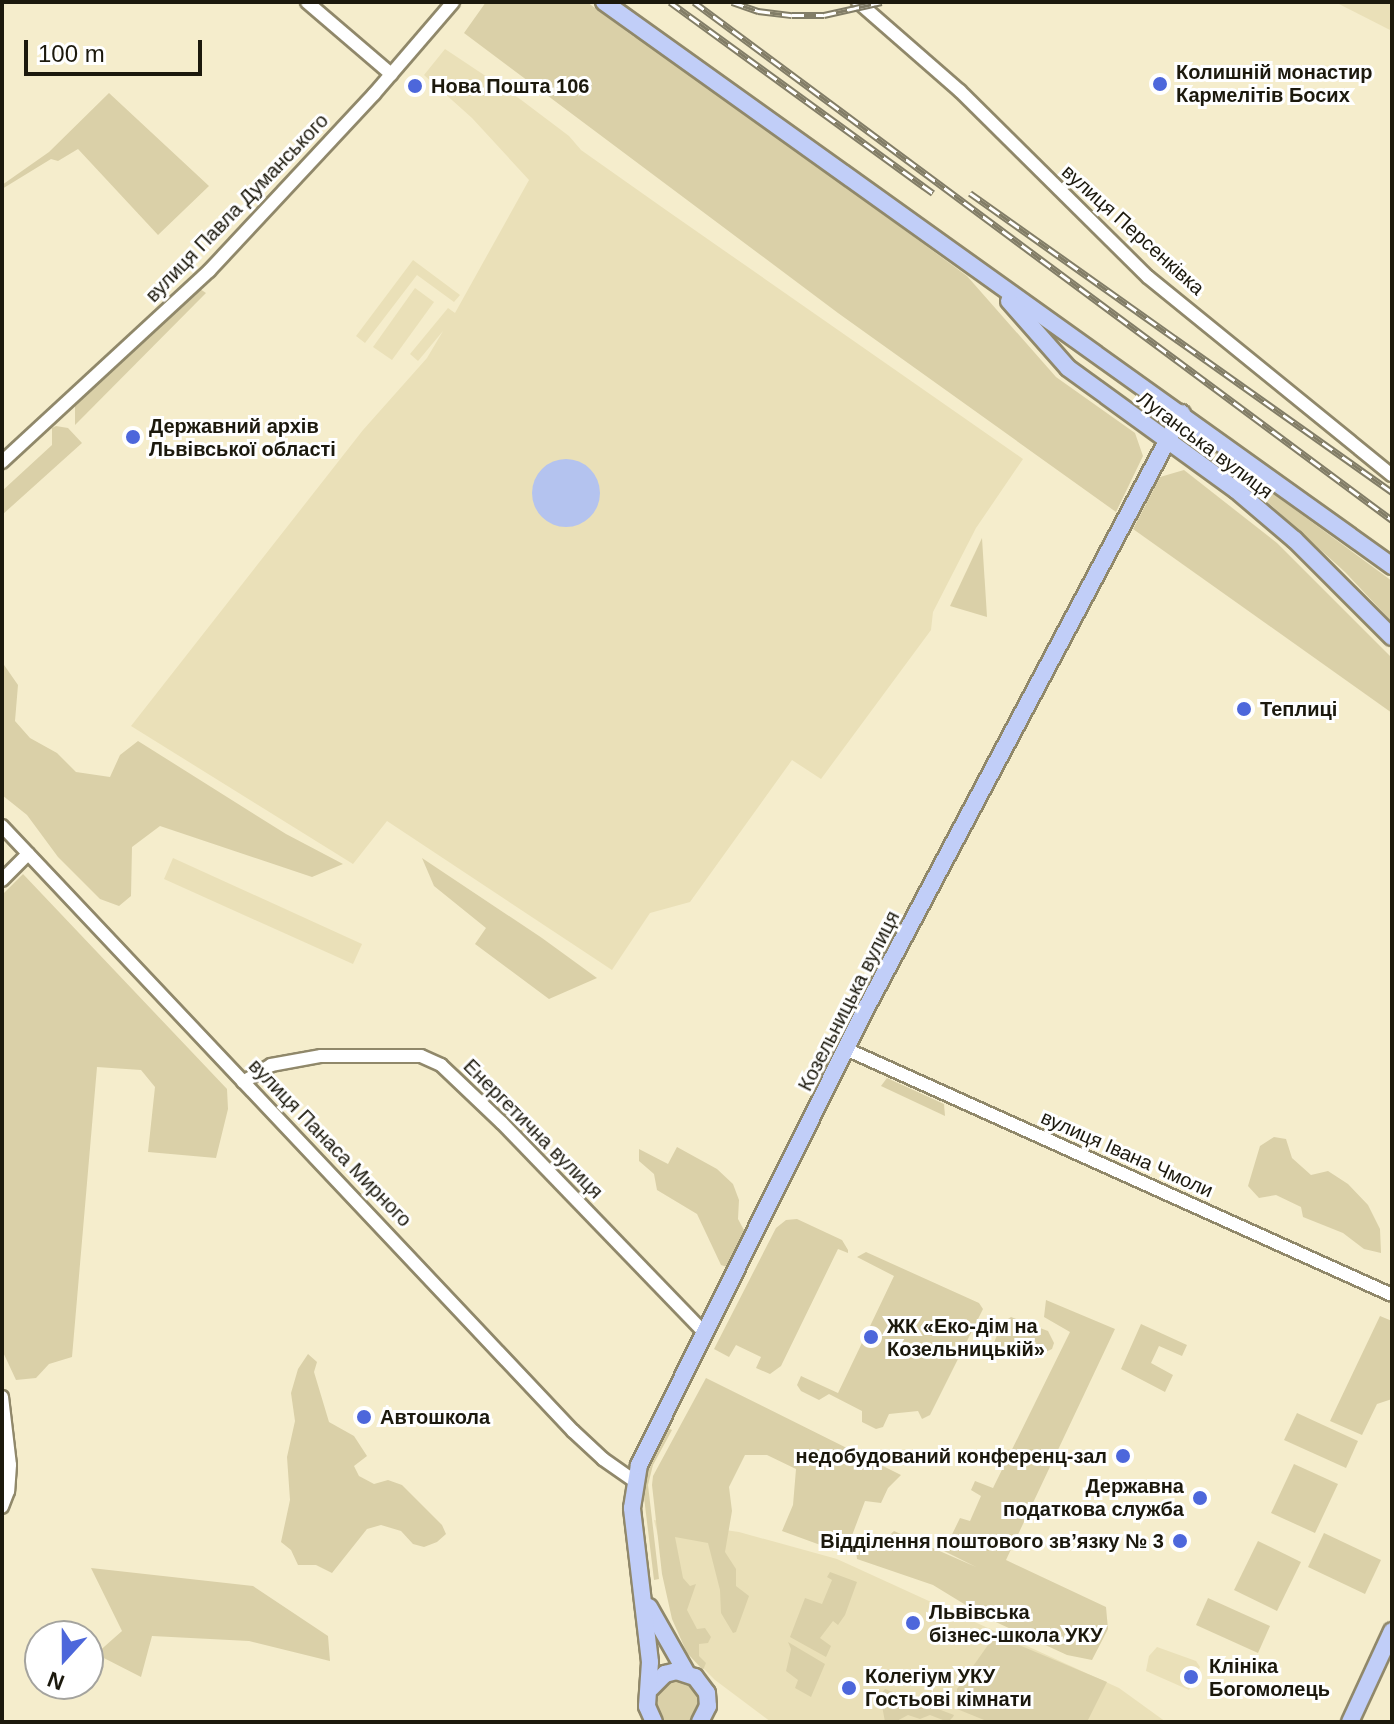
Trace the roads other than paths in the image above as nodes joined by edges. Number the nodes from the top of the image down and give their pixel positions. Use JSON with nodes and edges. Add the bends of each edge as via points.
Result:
{"nodes":[{"id":1,"x":307,"y":2,"type":"edge"},
{"id":2,"x":453,"y":2,"type":"edge"},
{"id":3,"x":604,"y":2,"type":"edge"},
{"id":4,"x":858,"y":2,"type":"edge"},
{"id":5,"x":391,"y":74,"type":"junction"},
{"id":6,"x":995,"y":284,"type":"junction"},
{"id":7,"x":1182,"y":413,"type":"junction"},
{"id":8,"x":1167,"y":440,"type":"junction"},
{"id":9,"x":2,"y":462,"type":"edge"},
{"id":10,"x":1392,"y":475,"type":"edge"},
{"id":11,"x":1392,"y":566,"type":"edge"},
{"id":12,"x":1392,"y":637,"type":"edge"},
{"id":13,"x":2,"y":826,"type":"edge"},
{"id":14,"x":28,"y":854,"type":"junction"},
{"id":15,"x":2,"y":880,"type":"edge"},
{"id":16,"x":846,"y":1049,"type":"junction"},
{"id":17,"x":243,"y":1082,"type":"junction"},
{"id":18,"x":1392,"y":1295,"type":"edge"},
{"id":19,"x":706,"y":1334,"type":"junction"},
{"id":20,"x":2,"y":1397,"type":"edge"},
{"id":21,"x":635,"y":1481,"type":"junction"},
{"id":22,"x":2,"y":1507,"type":"edge"},
{"id":23,"x":645,"y":1599,"type":"junction"},
{"id":24,"x":1392,"y":1631,"type":"edge"},
{"id":25,"x":686,"y":1672,"type":"junction"},
{"id":26,"x":651,"y":1688,"type":"junction"},
{"id":27,"x":654,"y":1722,"type":"edge"},
{"id":28,"x":700,"y":1722,"type":"edge"},
{"id":29,"x":1350,"y":1722,"type":"edge"}],
"edges":[{"from":1,"to":5,"type":"street"},
{"from":2,"to":5,"type":"street","name":"вулиця Павла Думанського"},
{"from":3,"to":6,"type":"main road","name":"Луганська вулиця"},
{"from":4,"to":10,"type":"street","name":"вулиця Персенківка","via":[[960,91],[1148,277]]},
{"from":5,"to":9,"type":"street","name":"вулиця Павла Думанського","via":[[209,271]]},
{"from":6,"to":7,"type":"main road","name":"Луганська вулиця"},
{"from":6,"to":8,"type":"main road","name":"Луганська вулиця","via":[[1068,368]]},
{"from":7,"to":8,"type":"main road","name":"Козельницька вулиця"},
{"from":7,"to":11,"type":"main road","name":"Луганська вулиця"},
{"from":8,"to":12,"type":"main road","name":"Луганська вулиця","via":[[1295,540]]},
{"from":8,"to":16,"type":"main road","name":"Козельницька вулиця"},
{"from":13,"to":14,"type":"street","name":"вулиця Панаса Мирного"},
{"from":14,"to":15,"type":"street"},
{"from":14,"to":17,"type":"street","name":"вулиця Панаса Мирного"},
{"from":16,"to":18,"type":"street","name":"вулиця Івана Чмоли"},
{"from":16,"to":19,"type":"main road","name":"Козельницька вулиця"},
{"from":17,"to":19,"type":"street","name":"Енергетична вулиця","via":[[271,1065],[321,1056],[421,1056],[441,1065]]},
{"from":17,"to":21,"type":"street","name":"вулиця Панаса Мирного","via":[[573,1431]]},
{"from":19,"to":21,"type":"main road","name":"Козельницька вулиця"},
{"from":20,"to":22,"type":"street","via":[[10,1465]]},
{"from":21,"to":23,"type":"main road","name":"Козельницька вулиця","via":[[635,1540]]},
{"from":23,"to":25,"type":"main road","name":"Козельницька вулиця"},
{"from":23,"to":26,"type":"main road","name":"Козельницька вулиця"},
{"from":24,"to":29,"type":"main road"},
{"from":25,"to":26,"type":"main road","via":[[665,1674]]},
{"from":25,"to":28,"type":"main road","name":"Козельницька вулиця","via":[[702,1684],[708,1706]]},
{"from":26,"to":27,"type":"main road","name":"Козельницька вулиця","via":[[647,1706]]}]}
